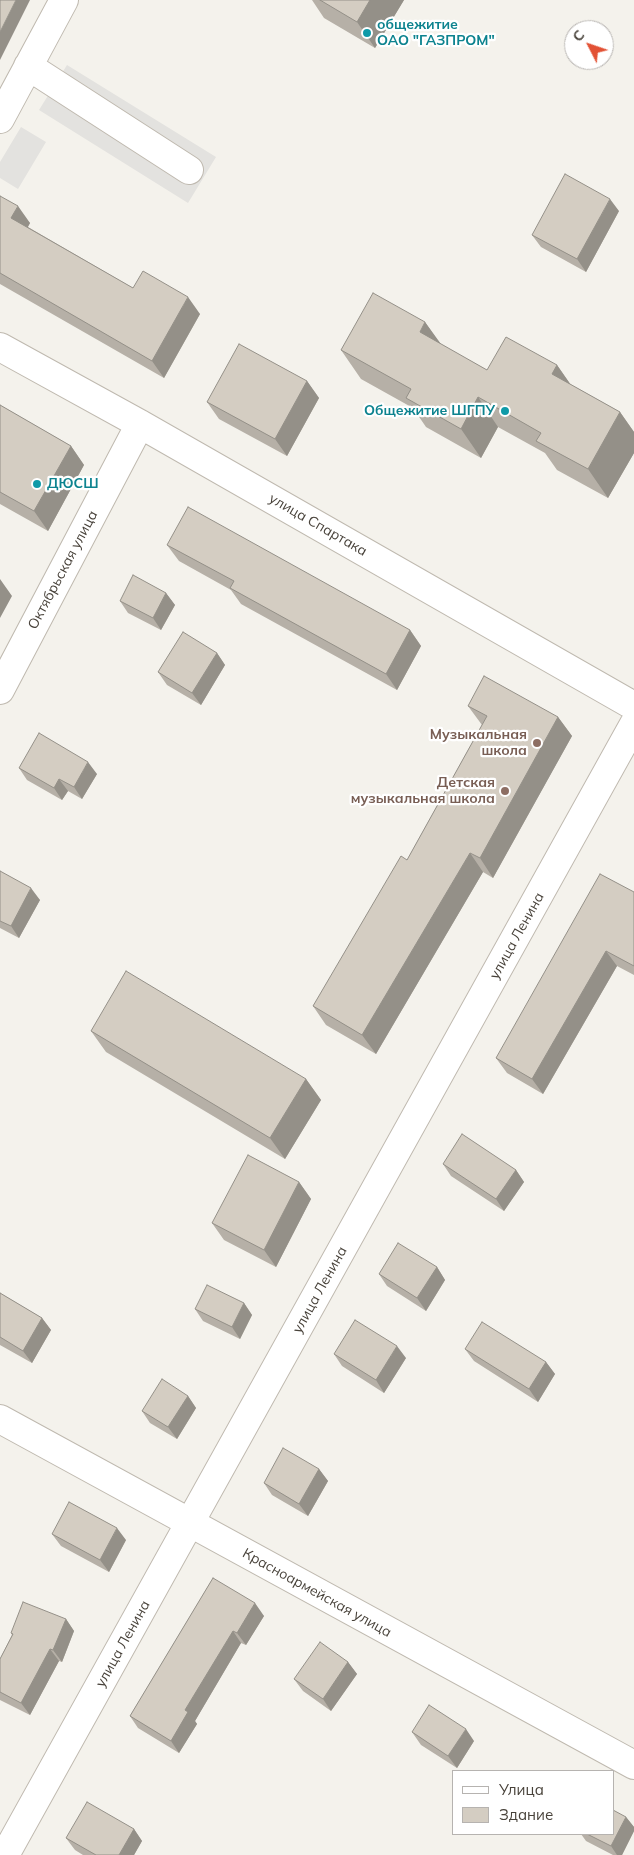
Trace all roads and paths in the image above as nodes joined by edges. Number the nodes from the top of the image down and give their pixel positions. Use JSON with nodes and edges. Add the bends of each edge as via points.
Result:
{"nodes":[{"id":1,"x":64,"y":0,"type":"edge"},
{"id":2,"x":28,"y":66,"type":"junction"},
{"id":3,"x":0,"y":119,"type":"edge"},
{"id":4,"x":189,"y":170,"type":"dead end"},
{"id":5,"x":0,"y":347,"type":"edge"},
{"id":6,"x":140,"y":424,"type":"junction"},
{"id":7,"x":0,"y":690,"type":"edge"},
{"id":8,"x":634,"y":706,"type":"edge"},
{"id":9,"x":634,"y":724,"type":"edge"},
{"id":10,"x":0,"y":1418,"type":"edge"},
{"id":11,"x":190,"y":1524,"type":"junction"},
{"id":12,"x":634,"y":1765,"type":"edge"},
{"id":13,"x":5,"y":1855,"type":"edge"}],
"edges":[{"from":1,"to":2,"type":"street"},
{"from":2,"to":3,"type":"street"},
{"from":2,"to":4,"type":"street"},
{"from":5,"to":6,"type":"street","name":"улица Спартака"},
{"from":6,"to":7,"type":"street","name":"Октябрьская улица"},
{"from":6,"to":8,"type":"street","name":"улица Спартака"},
{"from":9,"to":11,"type":"street","name":"улица Ленина"},
{"from":10,"to":11,"type":"street","name":"Красноармейская улица"},
{"from":11,"to":12,"type":"street","name":"Красноармейская улица"},
{"from":11,"to":13,"type":"street","name":"улица Ленина"}]}
